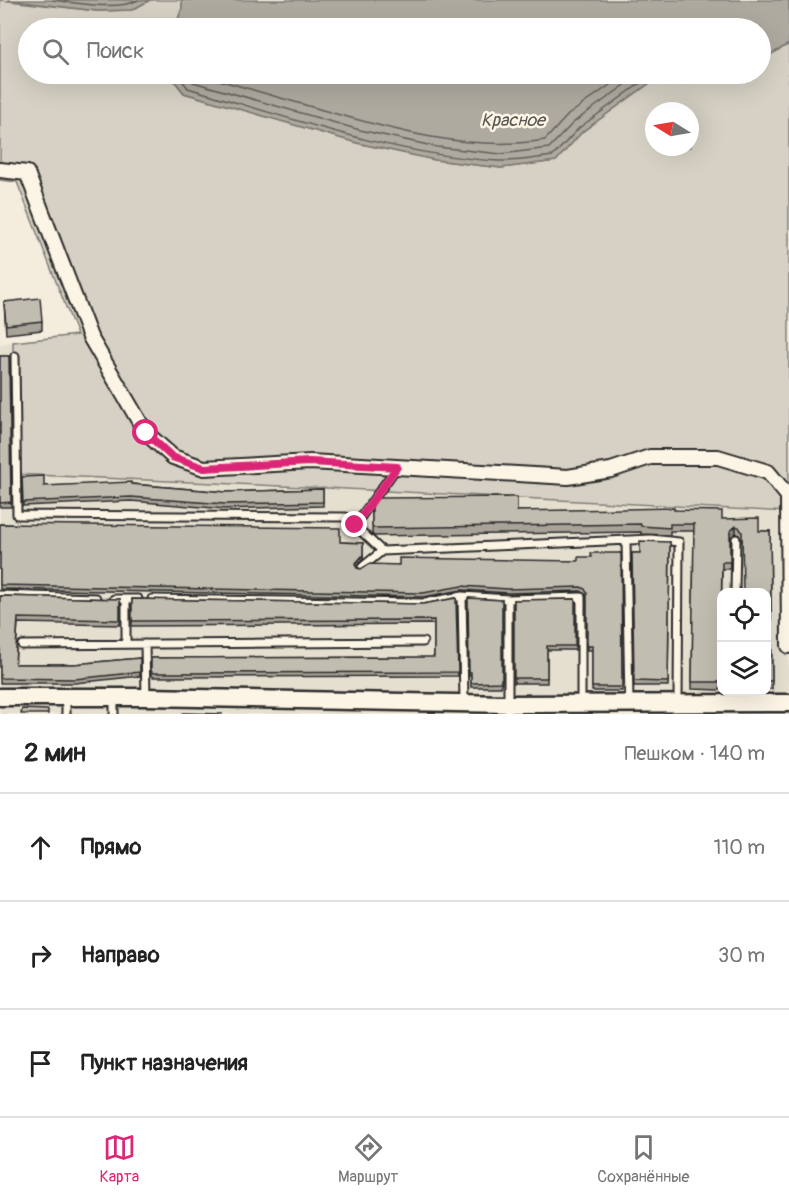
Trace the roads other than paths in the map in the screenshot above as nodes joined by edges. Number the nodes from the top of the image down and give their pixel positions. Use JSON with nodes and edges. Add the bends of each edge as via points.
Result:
{"nodes":[{"id":1,"x":0,"y":170,"type":"edge"},
{"id":2,"x":15,"y":356,"type":"dead end"},
{"id":3,"x":397,"y":467,"type":"junction"},
{"id":4,"x":355,"y":525,"type":"junction"},
{"id":5,"x":736,"y":539,"type":"dead end"},
{"id":6,"x":626,"y":541,"type":"junction"},
{"id":7,"x":382,"y":551,"type":"junction"},
{"id":8,"x":361,"y":568,"type":"edge"},
{"id":9,"x":735,"y":588,"type":"edge"},
{"id":10,"x":0,"y":595,"type":"edge"},
{"id":11,"x":462,"y":596,"type":"junction"},
{"id":12,"x":126,"y":599,"type":"junction"},
{"id":13,"x":508,"y":599,"type":"junction"},
{"id":14,"x":423,"y":642,"type":"dead end"},
{"id":15,"x":126,"y":644,"type":"junction"},
{"id":16,"x":145,"y":644,"type":"junction"},
{"id":17,"x":22,"y":645,"type":"dead end"},
{"id":18,"x":789,"y":646,"type":"edge"},
{"id":19,"x":0,"y":697,"type":"edge"},
{"id":20,"x":66,"y":697,"type":"junction"},
{"id":21,"x":146,"y":697,"type":"junction"},
{"id":22,"x":789,"y":703,"type":"edge"},
{"id":23,"x":464,"y":704,"type":"junction"},
{"id":24,"x":508,"y":704,"type":"junction"},
{"id":25,"x":678,"y":704,"type":"junction"},
{"id":26,"x":581,"y":705,"type":"junction"},
{"id":27,"x":629,"y":705,"type":"junction"},
{"id":28,"x":114,"y":706,"type":"edge"},
{"id":29,"x":367,"y":708,"type":"edge"},
{"id":30,"x":600,"y":710,"type":"edge"},
{"id":31,"x":66,"y":714,"type":"edge"}],
"edges":[{"from":1,"to":3,"type":"street","via":[[27,173],[90,337],[146,433],[172,457],[204,468],[310,462]]},
{"from":2,"to":4,"type":"lane","via":[[17,515],[345,517]]},
{"from":3,"to":4,"type":"lane"},
{"from":3,"to":18,"type":"street","via":[[568,477],[611,470],[650,457],[718,457],[768,472],[788,496]]},
{"from":4,"to":7,"type":"lane"},
{"from":5,"to":9,"type":"lane"},
{"from":6,"to":7,"type":"lane"},
{"from":6,"to":25,"type":"lane","via":[[679,542]]},
{"from":6,"to":27,"type":"lane"},
{"from":7,"to":8,"type":"lane"},
{"from":10,"to":12,"type":"lane"},
{"from":11,"to":12,"type":"lane","via":[[423,603]]},
{"from":11,"to":13,"type":"lane"},
{"from":11,"to":23,"type":"lane"},
{"from":12,"to":15,"type":"lane"},
{"from":13,"to":24,"type":"lane"},
{"from":13,"to":26,"type":"lane","via":[[581,597]]},
{"from":14,"to":16,"type":"lane"},
{"from":15,"to":16,"type":"lane"},
{"from":15,"to":17,"type":"lane"},
{"from":16,"to":21,"type":"lane"},
{"from":19,"to":20,"type":"street"},
{"from":20,"to":28,"type":"street"},
{"from":20,"to":31,"type":"lane"},
{"from":21,"to":28,"type":"street"},
{"from":21,"to":29,"type":"street"},
{"from":22,"to":25,"type":"street"},
{"from":23,"to":24,"type":"street"},
{"from":23,"to":29,"type":"street"},
{"from":24,"to":26,"type":"street"},
{"from":25,"to":27,"type":"street"},
{"from":26,"to":30,"type":"street"},
{"from":27,"to":30,"type":"street"}]}
